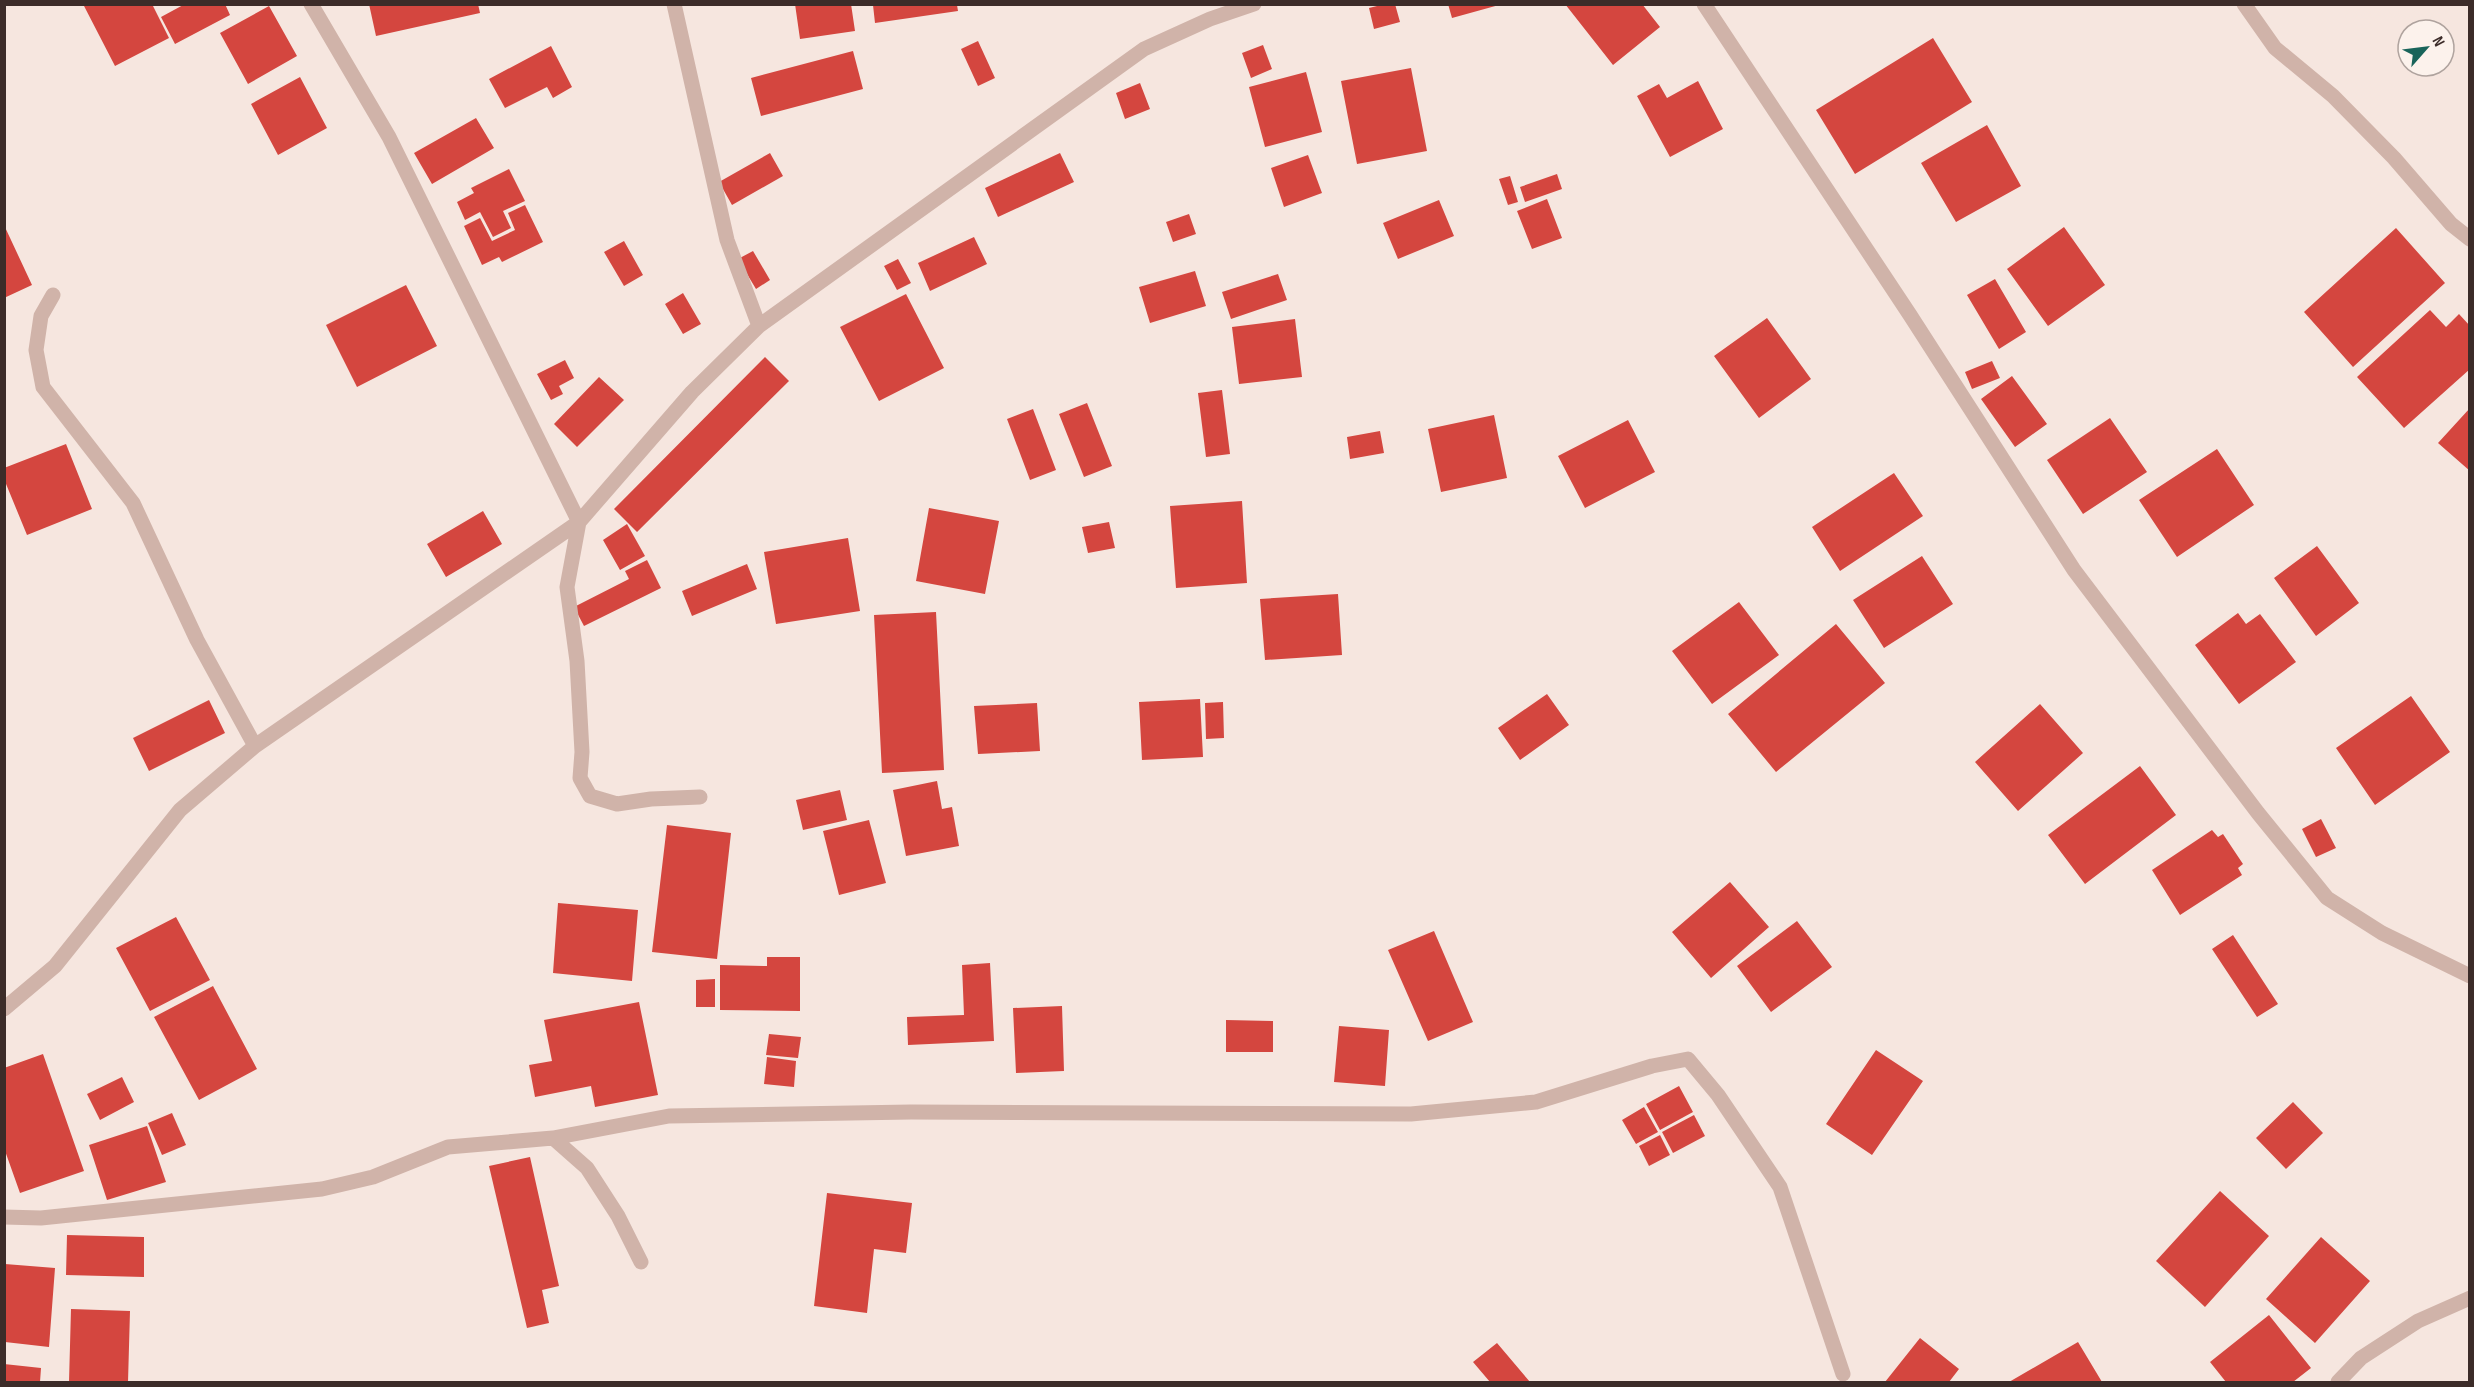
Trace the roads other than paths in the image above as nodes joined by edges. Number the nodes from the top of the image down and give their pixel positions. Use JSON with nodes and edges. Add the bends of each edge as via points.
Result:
{"nodes":[{"id":1,"x":311,"y":4,"type":"edge"},
{"id":2,"x":674,"y":4,"type":"edge"},
{"id":3,"x":1254,"y":4,"type":"edge"},
{"id":4,"x":1704,"y":4,"type":"edge"},
{"id":5,"x":2244,"y":4,"type":"edge"},
{"id":6,"x":2469,"y":239,"type":"edge"},
{"id":7,"x":53,"y":295,"type":"dead end"},
{"id":8,"x":759,"y":326,"type":"junction"},
{"id":9,"x":579,"y":522,"type":"junction"},
{"id":10,"x":255,"y":746,"type":"junction"},
{"id":11,"x":700,"y":797,"type":"dead end"},
{"id":12,"x":2469,"y":976,"type":"edge"},
{"id":13,"x":4,"y":1009,"type":"edge"},
{"id":14,"x":553,"y":1138,"type":"junction"},
{"id":15,"x":4,"y":1217,"type":"edge"},
{"id":16,"x":641,"y":1262,"type":"dead end"},
{"id":17,"x":2469,"y":1298,"type":"edge"},
{"id":18,"x":1843,"y":1374,"type":"dead end"},
{"id":19,"x":2338,"y":1383,"type":"edge"}],
"edges":[{"from":1,"to":9,"type":"street","via":[[389,137]]},
{"from":2,"to":8,"type":"street","via":[[727,240]]},
{"from":3,"to":8,"type":"street","via":[[1144,49]]},
{"from":4,"to":12,"type":"street","via":[[2074,570],[2258,813],[2327,898],[2382,933]]},
{"from":5,"to":6,"type":"street","via":[[2275,48],[2333,96]]},
{"from":7,"to":10,"type":"street","via":[[41,316],[36,350],[44,387],[133,503],[197,640]]},
{"from":8,"to":9,"type":"street","via":[[692,392]]},
{"from":9,"to":10,"type":"street"},
{"from":9,"to":11,"type":"street","via":[[567,587],[579,695],[580,778],[590,796],[616,804]]},
{"from":10,"to":13,"type":"street","via":[[180,810],[56,966]]},
{"from":14,"to":15,"type":"street","via":[[448,1147],[373,1177],[322,1189],[41,1218]]},
{"from":14,"to":16,"type":"street","via":[[587,1168]]},
{"from":14,"to":18,"type":"street","via":[[669,1116],[911,1112],[1411,1114],[1536,1102],[1652,1066],[1688,1059],[1718,1095],[1780,1187]]},
{"from":17,"to":19,"type":"street","via":[[2418,1321],[2361,1358]]}]}
